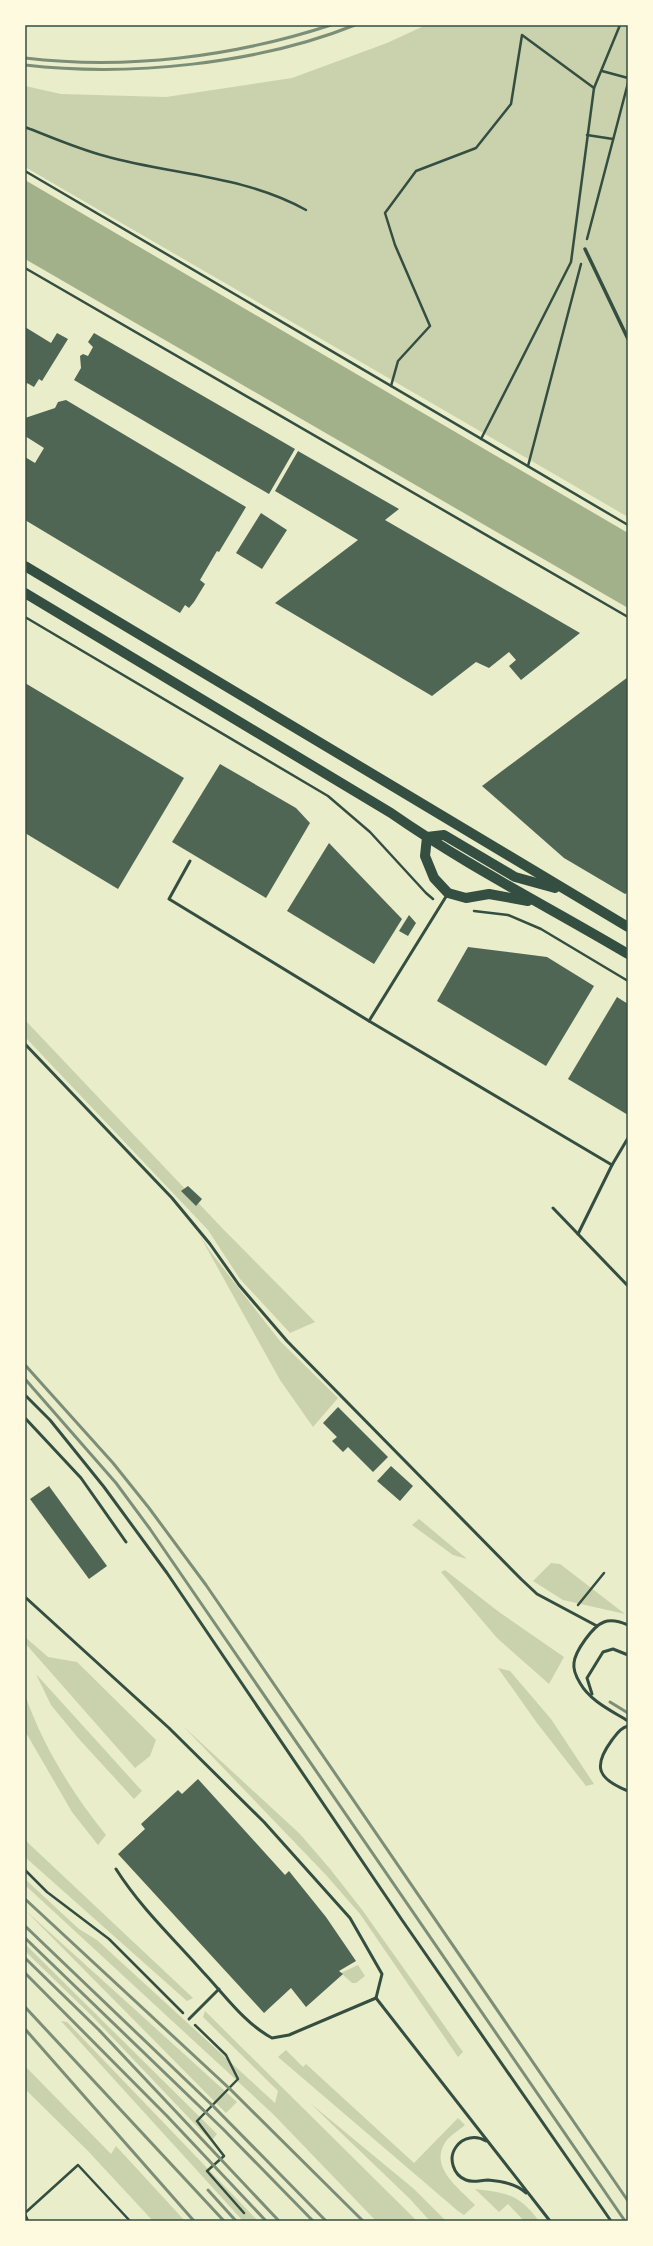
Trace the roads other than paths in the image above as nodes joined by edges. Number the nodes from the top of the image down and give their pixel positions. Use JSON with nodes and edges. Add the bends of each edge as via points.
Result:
{"nodes":[{"id":1,"x":585,"y":249,"type":"road end"},
{"id":2,"x":628,"y":339,"type":"edge"},
{"id":3,"x":25,"y":566,"type":"edge"},
{"id":4,"x":25,"y":593,"type":"edge"},
{"id":5,"x":427,"y":838,"type":"junction"},
{"id":6,"x":190,"y":861,"type":"dead end"},
{"id":7,"x":568,"y":891,"type":"junction"},
{"id":8,"x":448,"y":893,"type":"junction"},
{"id":9,"x":534,"y":902,"type":"junction"},
{"id":10,"x":628,"y":927,"type":"edge"},
{"id":11,"x":628,"y":954,"type":"edge"},
{"id":12,"x":369,"y":1021,"type":"junction"},
{"id":13,"x":25,"y":1044,"type":"edge"},
{"id":14,"x":628,"y":1138,"type":"edge"},
{"id":15,"x":612,"y":1165,"type":"junction"},
{"id":16,"x":553,"y":1208,"type":"dead end"},
{"id":17,"x":578,"y":1234,"type":"junction"},
{"id":18,"x":628,"y":1286,"type":"edge"},
{"id":19,"x":25,"y":1396,"type":"edge"},
{"id":20,"x":25,"y":1418,"type":"edge"},
{"id":21,"x":126,"y":1542,"type":"dead end"},
{"id":22,"x":25,"y":1597,"type":"edge"},
{"id":23,"x":628,"y":1625,"type":"edge"},
{"id":24,"x":597,"y":1626,"type":"junction"},
{"id":25,"x":628,"y":1655,"type":"edge"},
{"id":26,"x":595,"y":1699,"type":"junction"},
{"id":27,"x":628,"y":1721,"type":"edge"},
{"id":28,"x":628,"y":1726,"type":"edge"},
{"id":29,"x":628,"y":1791,"type":"edge"},
{"id":30,"x":116,"y":1869,"type":"dead end"},
{"id":31,"x":218,"y":1989,"type":"junction"},
{"id":32,"x":376,"y":1998,"type":"junction"},
{"id":33,"x":189,"y":2019,"type":"road end"},
{"id":34,"x":491,"y":2145,"type":"junction"},
{"id":35,"x":534,"y":2202,"type":"junction"},
{"id":36,"x":550,"y":2221,"type":"edge"},
{"id":37,"x":611,"y":2221,"type":"edge"}],
"edges":[{"from":1,"to":2,"type":"street"},
{"from":3,"to":7,"type":"main road"},
{"from":4,"to":5,"type":"main road","via":[[392,813]]},
{"from":5,"to":7,"type":"main road","via":[[444,835],[515,877]]},
{"from":5,"to":8,"type":"main road","via":[[425,856],[434,878]]},
{"from":5,"to":9,"type":"main road"},
{"from":6,"to":12,"type":"lane","via":[[169,899]]},
{"from":7,"to":10,"type":"main road"},
{"from":8,"to":9,"type":"main road","via":[[466,898],[489,894]]},
{"from":8,"to":12,"type":"lane"},
{"from":9,"to":11,"type":"main road","via":[[571,919]]},
{"from":12,"to":15,"type":"lane"},
{"from":13,"to":24,"type":"lane","via":[[172,1198],[286,1341],[537,1594]]},
{"from":14,"to":15,"type":"lane"},
{"from":15,"to":17,"type":"lane"},
{"from":16,"to":17,"type":"lane"},
{"from":17,"to":18,"type":"lane"},
{"from":19,"to":37,"type":"lane","via":[[50,1420],[104,1487],[167,1573]]},
{"from":20,"to":21,"type":"lane","via":[[81,1478]]},
{"from":22,"to":32,"type":"lane","via":[[159,1720],[288,1847],[350,1918],[382,1974]]},
{"from":23,"to":24,"type":"lane","via":[[611,1621]]},
{"from":24,"to":26,"type":"lane","via":[[588,1636],[574,1662],[580,1682]]},
{"from":25,"to":26,"type":"lane","via":[[613,1649],[599,1656],[588,1678],[590,1691]]},
{"from":26,"to":27,"type":"lane"},
{"from":28,"to":29,"type":"lane","via":[[622,1728],[610,1744],[600,1758],[599,1766],[607,1780]]},
{"from":30,"to":31,"type":"lane","via":[[131,1892]]},
{"from":31,"to":32,"type":"lane","via":[[252,2024],[272,2038],[289,2035]]},
{"from":31,"to":33,"type":"lane"},
{"from":32,"to":34,"type":"lane"},
{"from":34,"to":35,"type":"lane"},
{"from":34,"to":35,"type":"lane","via":[[478,2138],[464,2140],[454,2150],[452,2157],[455,2171],[466,2180],[489,2180],[517,2187]]},
{"from":35,"to":36,"type":"lane"}]}
